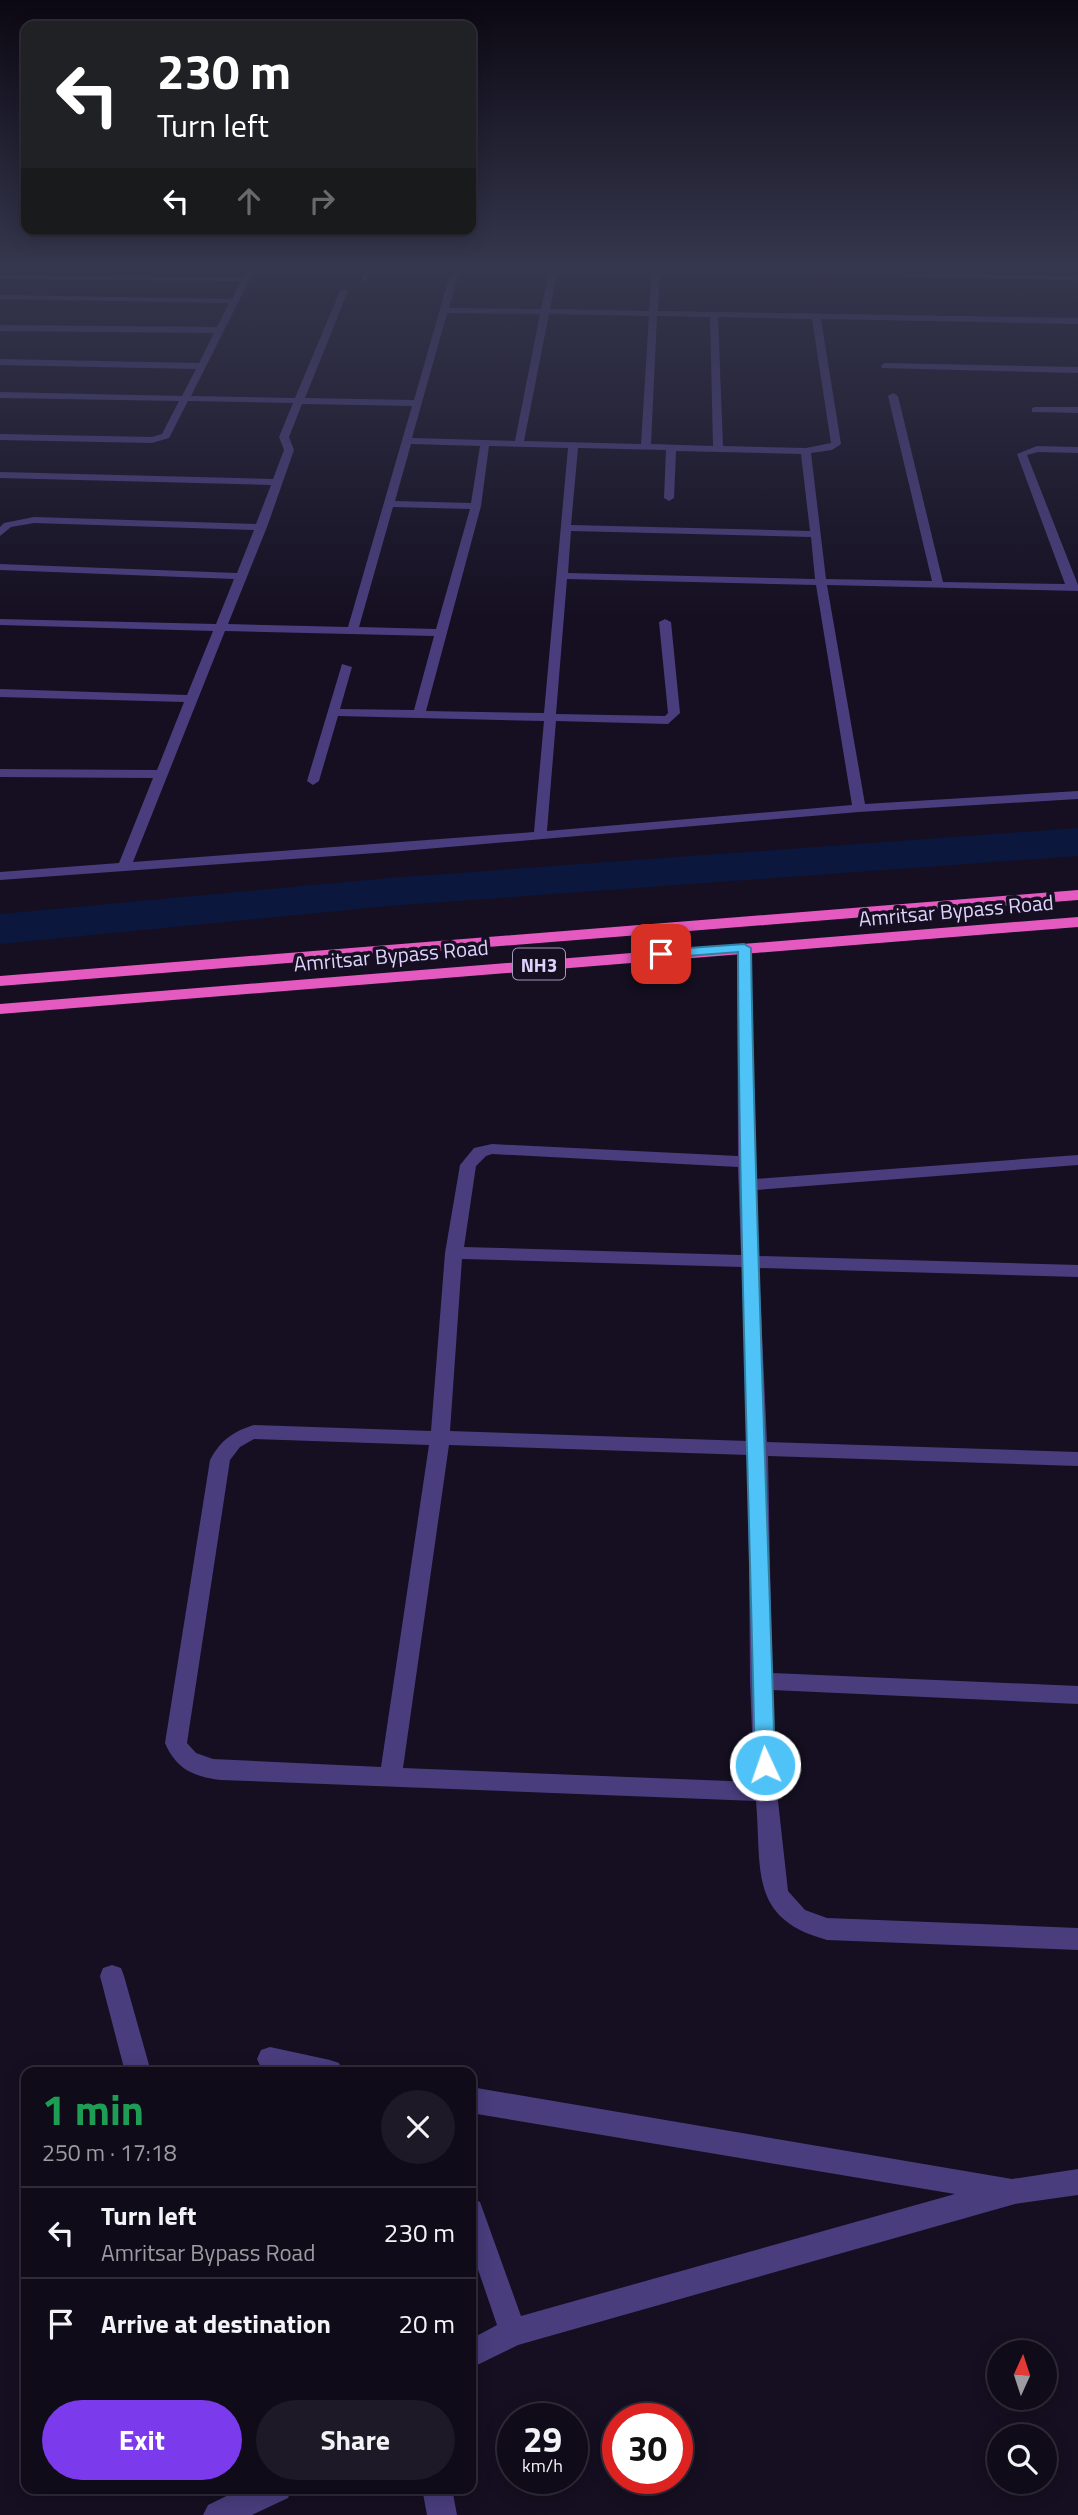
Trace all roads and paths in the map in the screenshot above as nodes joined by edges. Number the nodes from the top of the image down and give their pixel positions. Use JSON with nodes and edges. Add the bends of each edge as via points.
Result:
{"nodes":[{"id":1,"x":191,"y":384,"type":"edge"},
{"id":2,"x":306,"y":384,"type":"edge"},
{"id":3,"x":423,"y":384,"type":"edge"},
{"id":4,"x":531,"y":384,"type":"edge"},
{"id":5,"x":650,"y":384,"type":"edge"},
{"id":6,"x":716,"y":384,"type":"edge"},
{"id":7,"x":827,"y":384,"type":"edge"},
{"id":8,"x":0,"y":395,"type":"edge"},
{"id":9,"x":893,"y":396,"type":"dead end"},
{"id":10,"x":184,"y":398,"type":"junction"},
{"id":11,"x":299,"y":401,"type":"junction"},
{"id":12,"x":418,"y":403,"type":"junction"},
{"id":13,"x":1035,"y":410,"type":"dead end"},
{"id":14,"x":1078,"y":411,"type":"edge"},
{"id":15,"x":0,"y":437,"type":"edge"},
{"id":16,"x":406,"y":441,"type":"junction"},
{"id":17,"x":485,"y":443,"type":"junction"},
{"id":18,"x":519,"y":444,"type":"junction"},
{"id":19,"x":573,"y":445,"type":"junction"},
{"id":20,"x":646,"y":447,"type":"junction"},
{"id":21,"x":671,"y":448,"type":"junction"},
{"id":22,"x":718,"y":449,"type":"junction"},
{"id":23,"x":1078,"y":450,"type":"edge"},
{"id":24,"x":806,"y":451,"type":"junction"},
{"id":25,"x":0,"y":475,"type":"edge"},
{"id":26,"x":278,"y":482,"type":"junction"},
{"id":27,"x":669,"y":498,"type":"dead end"},
{"id":28,"x":388,"y":504,"type":"junction"},
{"id":29,"x":477,"y":506,"type":"junction"},
{"id":30,"x":261,"y":527,"type":"junction"},
{"id":31,"x":565,"y":528,"type":"junction"},
{"id":32,"x":0,"y":533,"type":"edge"},
{"id":33,"x":815,"y":534,"type":"junction"},
{"id":34,"x":0,"y":568,"type":"edge"},
{"id":35,"x":241,"y":576,"type":"junction"},
{"id":36,"x":560,"y":576,"type":"junction"},
{"id":37,"x":821,"y":583,"type":"junction"},
{"id":38,"x":939,"y":586,"type":"junction"},
{"id":39,"x":1075,"y":588,"type":"edge"},
{"id":40,"x":0,"y":622,"type":"edge"},
{"id":41,"x":665,"y":622,"type":"dead end"},
{"id":42,"x":218,"y":628,"type":"junction"},
{"id":43,"x":353,"y":630,"type":"junction"},
{"id":44,"x":443,"y":633,"type":"junction"},
{"id":45,"x":346,"y":667,"type":"dead end"},
{"id":46,"x":0,"y":693,"type":"edge"},
{"id":47,"x":192,"y":699,"type":"junction"},
{"id":48,"x":332,"y":712,"type":"junction"},
{"id":49,"x":418,"y":713,"type":"junction"},
{"id":50,"x":548,"y":718,"type":"junction"},
{"id":51,"x":0,"y":773,"type":"edge"},
{"id":52,"x":161,"y":774,"type":"junction"},
{"id":53,"x":313,"y":781,"type":"dead end"},
{"id":54,"x":1078,"y":795,"type":"edge"},
{"id":55,"x":859,"y":808,"type":"junction"},
{"id":56,"x":540,"y":835,"type":"junction"},
{"id":57,"x":125,"y":866,"type":"junction"},
{"id":58,"x":0,"y":876,"type":"edge"},
{"id":59,"x":1078,"y":895,"type":"edge"},
{"id":60,"x":1078,"y":922,"type":"edge"},
{"id":61,"x":744,"y":948,"type":"junction"},
{"id":62,"x":0,"y":981,"type":"edge"},
{"id":63,"x":0,"y":1009,"type":"edge"},
{"id":64,"x":1078,"y":1160,"type":"edge"},
{"id":65,"x":746,"y":1162,"type":"junction"},
{"id":66,"x":747,"y":1185,"type":"junction"},
{"id":67,"x":454,"y":1253,"type":"junction"},
{"id":68,"x":752,"y":1261,"type":"junction"},
{"id":69,"x":1078,"y":1271,"type":"edge"},
{"id":70,"x":440,"y":1438,"type":"junction"},
{"id":71,"x":758,"y":1447,"type":"junction"},
{"id":72,"x":1078,"y":1459,"type":"edge"},
{"id":73,"x":761,"y":1681,"type":"junction"},
{"id":74,"x":1078,"y":1695,"type":"edge"},
{"id":75,"x":391,"y":1775,"type":"junction"},
{"id":76,"x":766,"y":1792,"type":"junction"},
{"id":77,"x":1078,"y":1938,"type":"edge"},
{"id":78,"x":111,"y":1976,"type":"dead end"},
{"id":79,"x":270,"y":2059,"type":"dead end"},
{"id":80,"x":137,"y":2067,"type":"edge"},
{"id":81,"x":307,"y":2067,"type":"edge"},
{"id":82,"x":476,"y":2101,"type":"edge"},
{"id":83,"x":1078,"y":2182,"type":"edge"},
{"id":84,"x":1015,"y":2191,"type":"junction"},
{"id":85,"x":476,"y":2225,"type":"edge"},
{"id":86,"x":513,"y":2332,"type":"junction"},
{"id":87,"x":476,"y":2351,"type":"edge"},
{"id":88,"x":265,"y":2494,"type":"edge"},
{"id":89,"x":438,"y":2494,"type":"edge"},
{"id":90,"x":218,"y":2515,"type":"edge"},
{"id":91,"x":442,"y":2515,"type":"edge"}],
"edges":[{"from":1,"to":10,"type":"street"},
{"from":2,"to":11,"type":"street"},
{"from":3,"to":12,"type":"street"},
{"from":4,"to":18,"type":"street"},
{"from":5,"to":20,"type":"street"},
{"from":6,"to":22,"type":"street"},
{"from":7,"to":24,"type":"street","via":[[836,444]]},
{"from":8,"to":10,"type":"street"},
{"from":9,"to":38,"type":"street"},
{"from":10,"to":11,"type":"street"},
{"from":10,"to":15,"type":"street","via":[[166,436],[160,439]]},
{"from":11,"to":12,"type":"street"},
{"from":11,"to":26,"type":"street","via":[[284,437],[289,450]]},
{"from":12,"to":16,"type":"street"},
{"from":13,"to":14,"type":"street"},
{"from":16,"to":17,"type":"street"},
{"from":16,"to":28,"type":"street"},
{"from":17,"to":18,"type":"street"},
{"from":17,"to":29,"type":"street"},
{"from":18,"to":19,"type":"street"},
{"from":19,"to":20,"type":"street"},
{"from":19,"to":31,"type":"street"},
{"from":20,"to":21,"type":"street"},
{"from":21,"to":22,"type":"street"},
{"from":21,"to":27,"type":"street"},
{"from":22,"to":24,"type":"street"},
{"from":23,"to":39,"type":"street","via":[[1032,449],[1022,454]]},
{"from":24,"to":33,"type":"street"},
{"from":25,"to":26,"type":"street"},
{"from":26,"to":30,"type":"street"},
{"from":28,"to":29,"type":"street"},
{"from":28,"to":43,"type":"street"},
{"from":29,"to":44,"type":"street"},
{"from":30,"to":32,"type":"street","via":[[34,520],[8,525]]},
{"from":30,"to":35,"type":"street"},
{"from":31,"to":33,"type":"street"},
{"from":31,"to":36,"type":"street"},
{"from":33,"to":37,"type":"street"},
{"from":34,"to":35,"type":"street"},
{"from":35,"to":42,"type":"street"},
{"from":36,"to":37,"type":"street"},
{"from":36,"to":50,"type":"street"},
{"from":37,"to":38,"type":"street"},
{"from":37,"to":55,"type":"street"},
{"from":38,"to":39,"type":"street"},
{"from":40,"to":42,"type":"street"},
{"from":41,"to":50,"type":"street","via":[[671,718]]},
{"from":42,"to":43,"type":"street"},
{"from":42,"to":47,"type":"street"},
{"from":43,"to":44,"type":"street"},
{"from":44,"to":49,"type":"street"},
{"from":45,"to":48,"type":"street"},
{"from":46,"to":47,"type":"street"},
{"from":47,"to":52,"type":"street"},
{"from":48,"to":49,"type":"street"},
{"from":48,"to":53,"type":"street"},
{"from":49,"to":50,"type":"street"},
{"from":50,"to":56,"type":"street"},
{"from":51,"to":52,"type":"street"},
{"from":52,"to":57,"type":"street"},
{"from":54,"to":55,"type":"street"},
{"from":55,"to":56,"type":"street"},
{"from":56,"to":57,"type":"street"},
{"from":57,"to":58,"type":"street"},
{"from":59,"to":62,"type":"highway","name":"Amritsar Bypass Road","number":"NH3"},
{"from":60,"to":61,"type":"highway","name":"Amritsar Bypass Road","number":"NH3"},
{"from":61,"to":63,"type":"highway","name":"Amritsar Bypass Road","number":"NH3"},
{"from":61,"to":65,"type":"street"},
{"from":64,"to":66,"type":"street"},
{"from":65,"to":66,"type":"street"},
{"from":65,"to":67,"type":"street","via":[[480,1152],[468,1166]]},
{"from":66,"to":68,"type":"street"},
{"from":67,"to":68,"type":"street"},
{"from":67,"to":70,"type":"street"},
{"from":68,"to":69,"type":"street"},
{"from":68,"to":71,"type":"street"},
{"from":70,"to":71,"type":"street"},
{"from":70,"to":75,"type":"street"},
{"from":70,"to":75,"type":"street","via":[[254,1432],[233,1440],[220,1460],[176,1743],[180,1756],[205,1768]]},
{"from":71,"to":72,"type":"street"},
{"from":71,"to":73,"type":"street"},
{"from":73,"to":74,"type":"street"},
{"from":73,"to":76,"type":"street"},
{"from":75,"to":76,"type":"street"},
{"from":76,"to":77,"type":"street","via":[[776,1892],[781,1905],[808,1924],[827,1929]]},
{"from":78,"to":80,"type":"street"},
{"from":79,"to":81,"type":"street"},
{"from":82,"to":84,"type":"street"},
{"from":83,"to":84,"type":"street"},
{"from":84,"to":86,"type":"street"},
{"from":85,"to":86,"type":"street"},
{"from":86,"to":87,"type":"street"},
{"from":88,"to":90,"type":"street"},
{"from":89,"to":91,"type":"street"}]}
